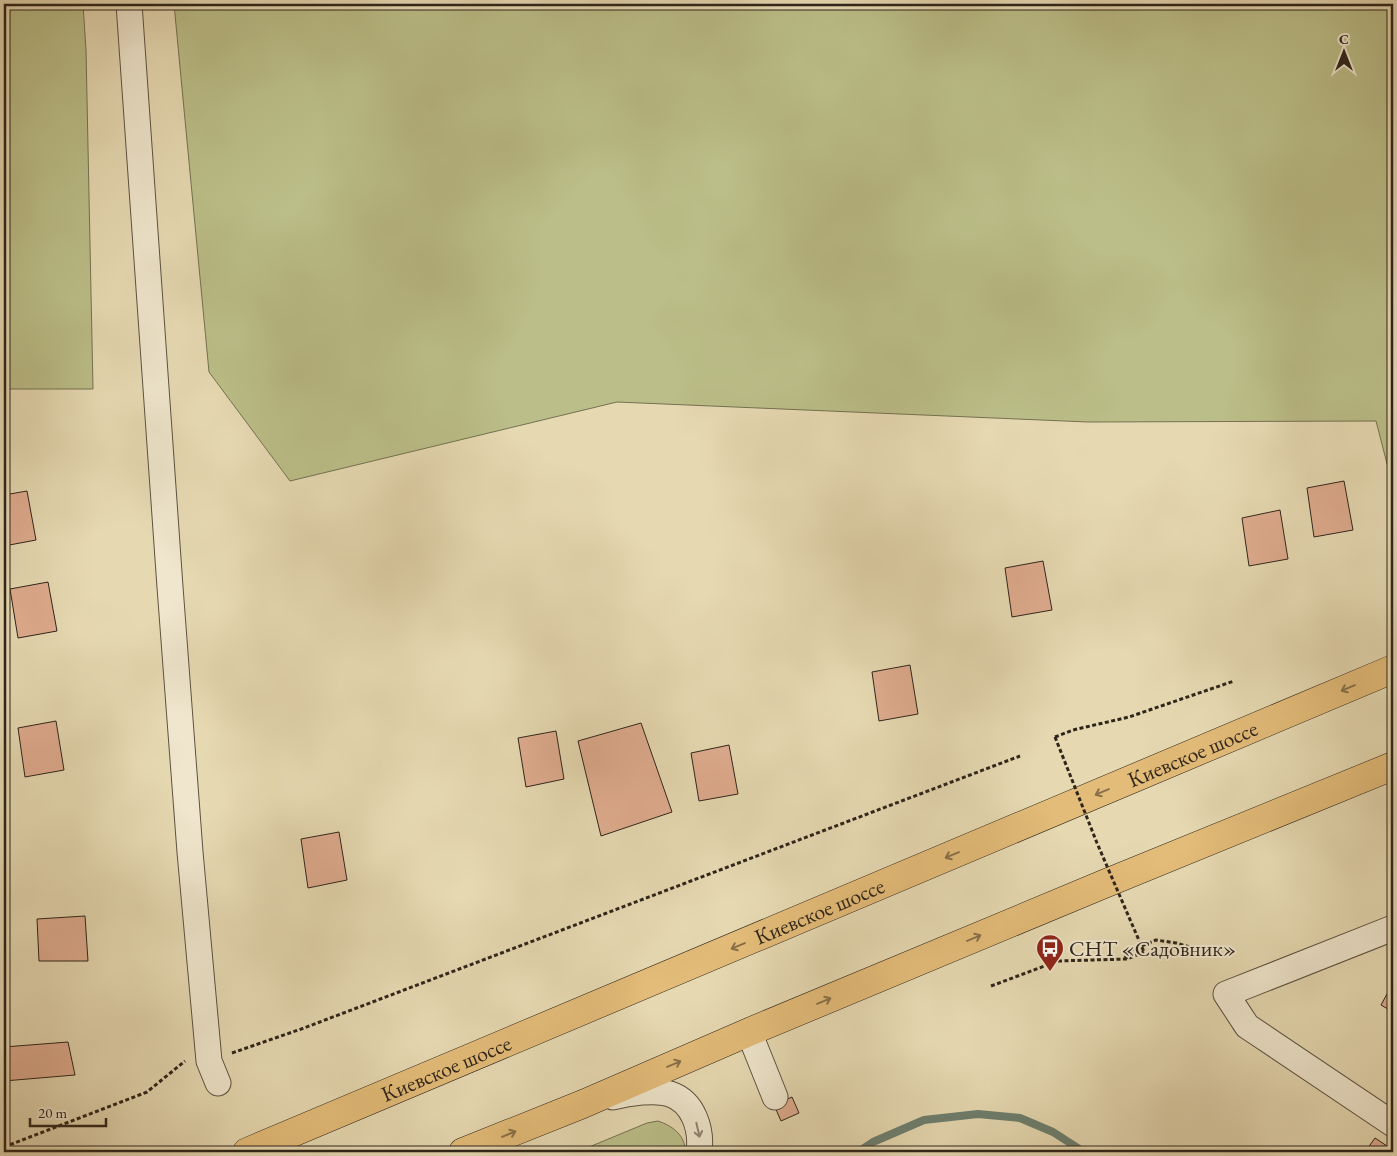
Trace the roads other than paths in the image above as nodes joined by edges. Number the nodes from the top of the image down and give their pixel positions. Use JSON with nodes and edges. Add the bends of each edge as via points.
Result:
{"nodes":[{"id":1,"x":129,"y":4,"type":"edge"},
{"id":2,"x":1393,"y":670,"type":"edge"},
{"id":3,"x":1393,"y":766,"type":"edge"},
{"id":4,"x":1393,"y":928,"type":"edge"},
{"id":5,"x":749,"y":1032,"type":"junction"},
{"id":6,"x":211,"y":1064,"type":"road end"},
{"id":7,"x":775,"y":1097,"type":"dead end"},
{"id":8,"x":584,"y":1104,"type":"junction"},
{"id":9,"x":1393,"y":1124,"type":"edge"},
{"id":10,"x":247,"y":1152,"type":"edge"},
{"id":11,"x":463,"y":1152,"type":"edge"},
{"id":12,"x":699,"y":1152,"type":"edge"}],
"edges":[{"from":1,"to":6,"type":"street","via":[[190,852]]},
{"from":2,"to":10,"type":"highway","name":"Киевское шоссе","one_way":true},
{"from":5,"to":3,"type":"highway","one_way":true},
{"from":4,"to":9,"type":"street","via":[[1226,994],[1248,1026]]},
{"from":5,"to":7,"type":"street"},
{"from":8,"to":5,"type":"highway","one_way":true},
{"from":11,"to":8,"type":"highway","one_way":true},
{"from":8,"to":12,"type":"street","one_way":true,"via":[[620,1095],[669,1093],[680,1098],[694,1118],[699,1130]]}]}
